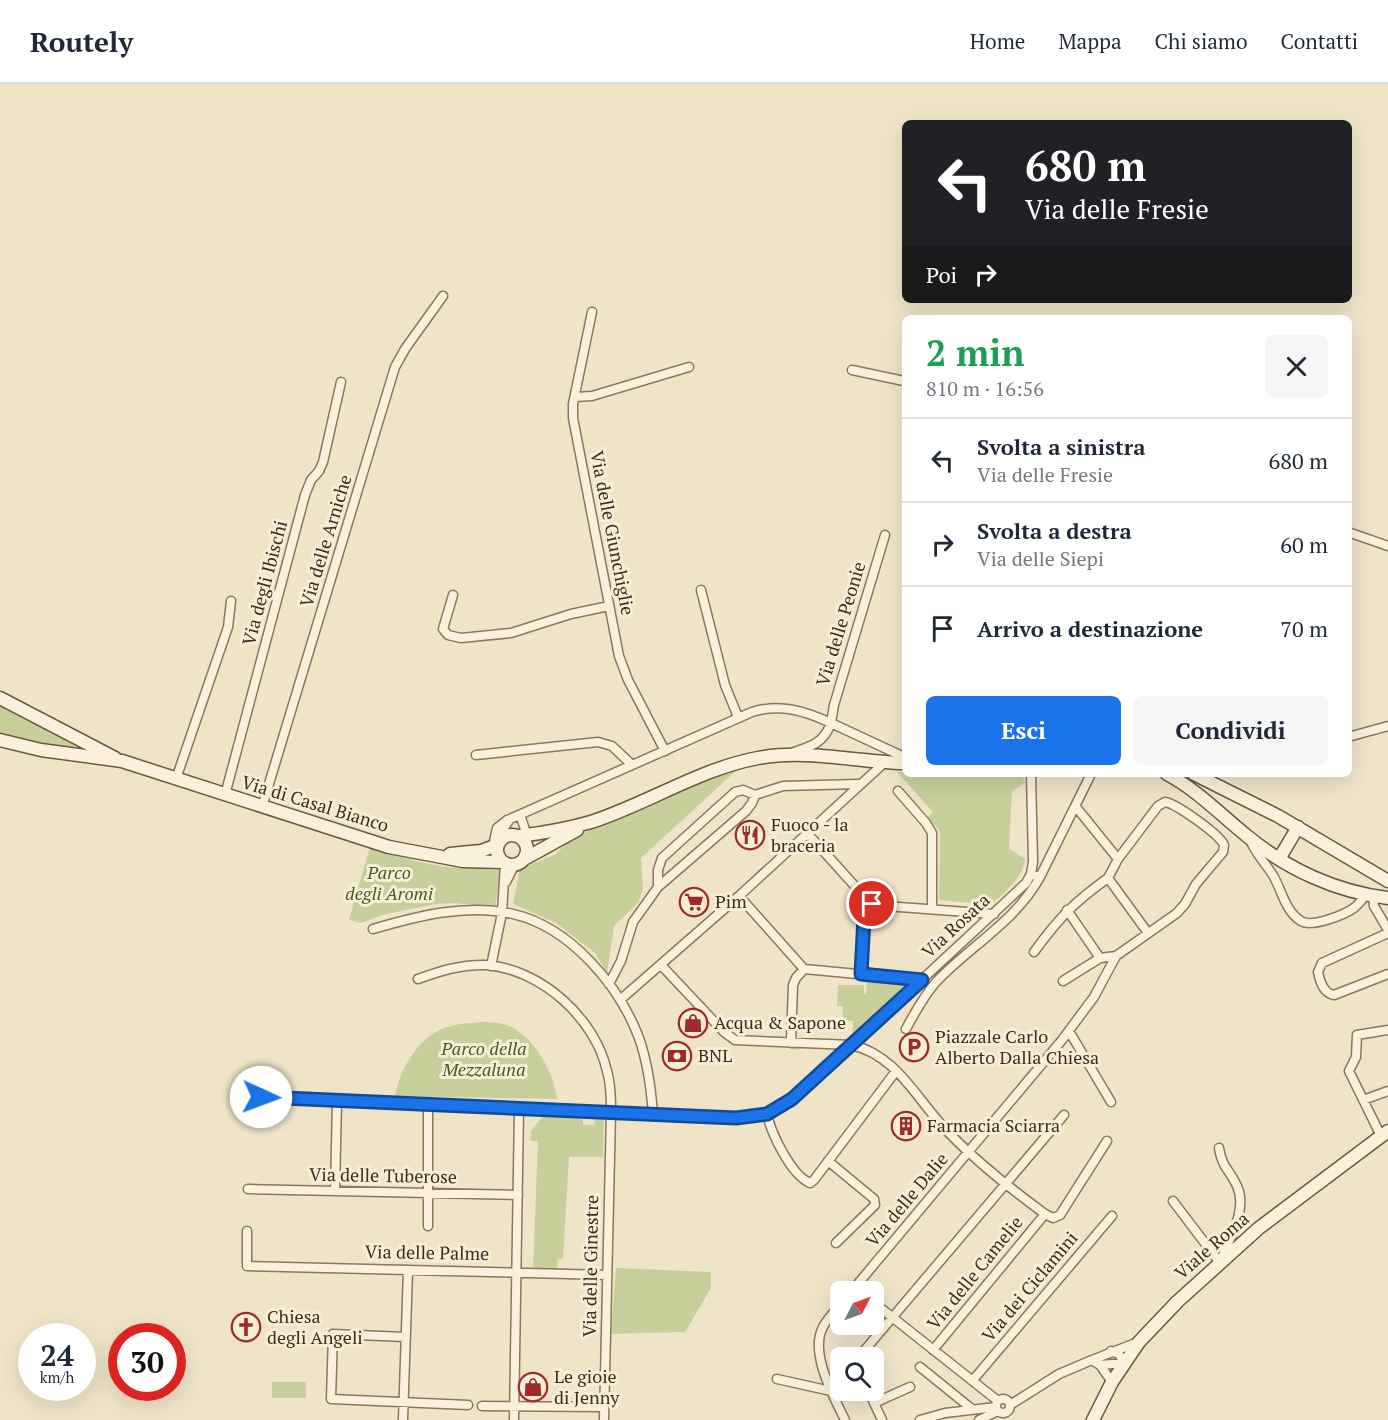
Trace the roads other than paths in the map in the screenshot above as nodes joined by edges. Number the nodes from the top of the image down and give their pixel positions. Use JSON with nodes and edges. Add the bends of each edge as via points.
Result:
{"nodes":[{"id":1,"x":443,"y":296,"type":"dead end"},
{"id":2,"x":592,"y":312,"type":"dead end"},
{"id":3,"x":688,"y":367,"type":"dead end"},
{"id":4,"x":852,"y":370,"type":"dead end"},
{"id":5,"x":902,"y":381,"type":"edge"},
{"id":6,"x":341,"y":382,"type":"dead end"},
{"id":7,"x":575,"y":397,"type":"junction"},
{"id":8,"x":1352,"y":533,"type":"edge"},
{"id":9,"x":885,"y":535,"type":"dead end"},
{"id":10,"x":1388,"y":546,"type":"edge"},
{"id":11,"x":701,"y":590,"type":"dead end"},
{"id":12,"x":453,"y":595,"type":"dead end"},
{"id":13,"x":231,"y":601,"type":"dead end"},
{"id":14,"x":609,"y":606,"type":"junction"},
{"id":15,"x":0,"y":698,"type":"edge"},
{"id":16,"x":738,"y":717,"type":"junction"},
{"id":17,"x":831,"y":723,"type":"junction"},
{"id":18,"x":1388,"y":726,"type":"edge"},
{"id":19,"x":1352,"y":736,"type":"edge"},
{"id":20,"x":0,"y":740,"type":"edge"},
{"id":21,"x":665,"y":751,"type":"junction"},
{"id":22,"x":476,"y":755,"type":"dead end"},
{"id":23,"x":783,"y":755,"type":"junction"},
{"id":24,"x":902,"y":756,"type":"edge"},
{"id":25,"x":856,"y":759,"type":"junction"},
{"id":26,"x":122,"y":761,"type":"junction"},
{"id":27,"x":884,"y":763,"type":"junction"},
{"id":28,"x":902,"y":763,"type":"edge"},
{"id":29,"x":631,"y":764,"type":"junction"},
{"id":30,"x":1031,"y":777,"type":"edge"},
{"id":31,"x":1090,"y":777,"type":"edge"},
{"id":32,"x":1172,"y":777,"type":"edge"},
{"id":33,"x":1200,"y":777,"type":"edge"},
{"id":34,"x":1214,"y":777,"type":"edge"},
{"id":35,"x":176,"y":779,"type":"junction"},
{"id":36,"x":858,"y":784,"type":"junction"},
{"id":37,"x":1223,"y":788,"type":"junction"},
{"id":38,"x":898,"y":791,"type":"dead end"},
{"id":39,"x":225,"y":795,"type":"junction"},
{"id":40,"x":755,"y":795,"type":"junction"},
{"id":41,"x":262,"y":807,"type":"junction"},
{"id":42,"x":1076,"y":807,"type":"junction"},
{"id":43,"x":520,"y":815,"type":"junction"},
{"id":44,"x":591,"y":822,"type":"junction"},
{"id":45,"x":1298,"y":827,"type":"junction"},
{"id":46,"x":807,"y":833,"type":"junction"},
{"id":47,"x":523,"y":836,"type":"junction"},
{"id":48,"x":1250,"y":838,"type":"junction"},
{"id":49,"x":497,"y":843,"type":"junction"},
{"id":50,"x":437,"y":856,"type":"junction"},
{"id":51,"x":525,"y":858,"type":"junction"},
{"id":52,"x":1118,"y":859,"type":"junction"},
{"id":53,"x":1279,"y":859,"type":"junction"},
{"id":54,"x":507,"y":864,"type":"junction"},
{"id":55,"x":1030,"y":874,"type":"junction"},
{"id":56,"x":1040,"y":877,"type":"junction"},
{"id":57,"x":1107,"y":878,"type":"junction"},
{"id":58,"x":1388,"y":880,"type":"edge"},
{"id":59,"x":658,"y":887,"type":"junction"},
{"id":60,"x":739,"y":896,"type":"junction"},
{"id":61,"x":1388,"y":898,"type":"edge"},
{"id":62,"x":1371,"y":899,"type":"junction"},
{"id":63,"x":872,"y":904,"type":"junction"},
{"id":64,"x":1354,"y":908,"type":"junction"},
{"id":65,"x":932,"y":909,"type":"junction"},
{"id":66,"x":1066,"y":910,"type":"junction"},
{"id":67,"x":502,"y":913,"type":"junction"},
{"id":68,"x":994,"y":914,"type":"junction"},
{"id":69,"x":373,"y":929,"type":"dead end"},
{"id":70,"x":1388,"y":932,"type":"edge"},
{"id":71,"x":1148,"y":933,"type":"junction"},
{"id":72,"x":1034,"y":952,"type":"dead end"},
{"id":73,"x":1116,"y":956,"type":"junction"},
{"id":74,"x":1100,"y":958,"type":"junction"},
{"id":75,"x":661,"y":965,"type":"junction"},
{"id":76,"x":491,"y":966,"type":"junction"},
{"id":77,"x":804,"y":969,"type":"junction"},
{"id":78,"x":861,"y":974,"type":"junction"},
{"id":79,"x":1388,"y":974,"type":"edge"},
{"id":80,"x":418,"y":979,"type":"dead end"},
{"id":81,"x":922,"y":980,"type":"junction"},
{"id":82,"x":1063,"y":981,"type":"dead end"},
{"id":83,"x":609,"y":984,"type":"junction"},
{"id":84,"x":620,"y":1000,"type":"junction"},
{"id":85,"x":906,"y":1029,"type":"dead end"},
{"id":86,"x":1388,"y":1030,"type":"edge"},
{"id":87,"x":1069,"y":1031,"type":"junction"},
{"id":88,"x":791,"y":1043,"type":"junction"},
{"id":89,"x":850,"y":1045,"type":"junction"},
{"id":90,"x":896,"y":1071,"type":"junction"},
{"id":91,"x":1388,"y":1091,"type":"edge"},
{"id":92,"x":261,"y":1097,"type":"dead end"},
{"id":93,"x":337,"y":1100,"type":"junction"},
{"id":94,"x":1363,"y":1100,"type":"junction"},
{"id":95,"x":1111,"y":1102,"type":"dead end"},
{"id":96,"x":428,"y":1104,"type":"junction"},
{"id":97,"x":519,"y":1108,"type":"junction"},
{"id":98,"x":611,"y":1112,"type":"junction"},
{"id":99,"x":652,"y":1114,"type":"junction"},
{"id":100,"x":767,"y":1114,"type":"junction"},
{"id":101,"x":1064,"y":1115,"type":"dead end"},
{"id":102,"x":1385,"y":1133,"type":"edge"},
{"id":103,"x":1107,"y":1141,"type":"dead end"},
{"id":104,"x":1219,"y":1148,"type":"dead end"},
{"id":105,"x":969,"y":1152,"type":"junction"},
{"id":106,"x":828,"y":1161,"type":"junction"},
{"id":107,"x":1006,"y":1185,"type":"junction"},
{"id":108,"x":248,"y":1189,"type":"dead end"},
{"id":109,"x":335,"y":1191,"type":"junction"},
{"id":110,"x":428,"y":1193,"type":"junction"},
{"id":111,"x":518,"y":1195,"type":"junction"},
{"id":112,"x":1173,"y":1201,"type":"dead end"},
{"id":113,"x":1045,"y":1214,"type":"junction"},
{"id":114,"x":1112,"y":1216,"type":"dead end"},
{"id":115,"x":428,"y":1226,"type":"dead end"},
{"id":116,"x":247,"y":1231,"type":"dead end"},
{"id":117,"x":836,"y":1243,"type":"dead end"},
{"id":118,"x":1220,"y":1263,"type":"junction"},
{"id":119,"x":408,"y":1270,"type":"junction"},
{"id":120,"x":516,"y":1272,"type":"junction"},
{"id":121,"x":607,"y":1275,"type":"junction"},
{"id":122,"x":863,"y":1281,"type":"edge"},
{"id":123,"x":884,"y":1310,"type":"edge"},
{"id":124,"x":830,"y":1316,"type":"edge"},
{"id":125,"x":893,"y":1317,"type":"junction"},
{"id":126,"x":406,"y":1337,"type":"junction"},
{"id":127,"x":1139,"y":1342,"type":"junction"},
{"id":128,"x":867,"y":1347,"type":"edge"},
{"id":129,"x":933,"y":1350,"type":"junction"},
{"id":130,"x":1111,"y":1351,"type":"junction"},
{"id":131,"x":1092,"y":1359,"type":"junction"},
{"id":132,"x":1124,"y":1363,"type":"junction"},
{"id":133,"x":1100,"y":1365,"type":"junction"},
{"id":134,"x":920,"y":1367,"type":"dead end"},
{"id":135,"x":777,"y":1378,"type":"dead end"},
{"id":136,"x":973,"y":1380,"type":"junction"},
{"id":137,"x":1112,"y":1382,"type":"junction"},
{"id":138,"x":910,"y":1387,"type":"dead end"},
{"id":139,"x":830,"y":1388,"type":"edge"},
{"id":140,"x":830,"y":1391,"type":"edge"},
{"id":141,"x":404,"y":1401,"type":"junction"},
{"id":142,"x":836,"y":1401,"type":"edge"},
{"id":143,"x":874,"y":1403,"type":"joint"},
{"id":144,"x":468,"y":1405,"type":"dead end"},
{"id":145,"x":482,"y":1406,"type":"dead end"},
{"id":146,"x":514,"y":1407,"type":"junction"},
{"id":147,"x":604,"y":1407,"type":"junction"},
{"id":148,"x":972,"y":1409,"type":"junction"},
{"id":149,"x":1003,"y":1409,"type":"edge"},
{"id":150,"x":404,"y":1420,"type":"edge"},
{"id":151,"x":514,"y":1420,"type":"edge"},
{"id":152,"x":604,"y":1420,"type":"edge"},
{"id":153,"x":845,"y":1420,"type":"edge"},
{"id":154,"x":882,"y":1420,"type":"edge"},
{"id":155,"x":920,"y":1420,"type":"edge"},
{"id":156,"x":979,"y":1420,"type":"edge"},
{"id":157,"x":1093,"y":1420,"type":"edge"}],
"edges":[{"from":1,"to":41,"type":"street","name":"Via delle Arniche","via":[[396,365]]},
{"from":2,"to":7,"type":"street","name":"Via delle Giunchiglie"},
{"from":3,"to":7,"type":"street","via":[[592,396]]},
{"from":4,"to":5,"type":"street"},
{"from":6,"to":39,"type":"street","name":"Via degli Ibischi","via":[[323,462],[305,495]]},
{"from":7,"to":14,"type":"street","name":"Via delle Giunchiglie","via":[[573,417]]},
{"from":8,"to":10,"type":"street"},
{"from":9,"to":17,"type":"street","name":"Via delle Peonie"},
{"from":11,"to":16,"type":"street","via":[[725,685]]},
{"from":12,"to":14,"type":"street","via":[[443,629],[458,638],[515,632]]},
{"from":13,"to":35,"type":"street","via":[[228,627]]},
{"from":14,"to":21,"type":"street","name":"Via delle Giunchiglie","via":[[624,671]]},
{"from":15,"to":26,"type":"main road","name":"Via di Casal Bianco"},
{"from":16,"to":17,"type":"street","via":[[757,710],[786,708]]},
{"from":16,"to":21,"type":"street"},
{"from":17,"to":23,"type":"street","via":[[818,743]]},
{"from":17,"to":24,"type":"street"},
{"from":18,"to":19,"type":"street"},
{"from":20,"to":26,"type":"main road","name":"Via di Casal Bianco"},
{"from":21,"to":29,"type":"street"},
{"from":22,"to":29,"type":"street","via":[[598,742],[612,746]]},
{"from":23,"to":25,"type":"main road"},
{"from":23,"to":44,"type":"main road","via":[[727,767]]},
{"from":25,"to":27,"type":"main road"},
{"from":25,"to":36,"type":"street","via":[[865,769]]},
{"from":26,"to":35,"type":"main road","name":"Via di Casal Bianco"},
{"from":27,"to":28,"type":"main road"},
{"from":27,"to":36,"type":"street"},
{"from":29,"to":43,"type":"street"},
{"from":30,"to":55,"type":"street"},
{"from":31,"to":42,"type":"street","name":"Via Rosata"},
{"from":32,"to":48,"type":"main road","via":[[1196,792]]},
{"from":33,"to":37,"type":"main road"},
{"from":34,"to":37,"type":"street"},
{"from":35,"to":39,"type":"main road","name":"Via di Casal Bianco"},
{"from":36,"to":40,"type":"street","via":[[783,786]]},
{"from":36,"to":46,"type":"street"},
{"from":37,"to":45,"type":"main road"},
{"from":38,"to":65,"type":"street","via":[[932,833]]},
{"from":39,"to":41,"type":"main road","name":"Via di Casal Bianco"},
{"from":40,"to":59,"type":"street","via":[[746,811]]},
{"from":40,"to":59,"type":"street","via":[[743,790],[731,794],[665,854],[658,866]]},
{"from":41,"to":50,"type":"main road","name":"Via di Casal Bianco","via":[[383,845]]},
{"from":42,"to":52,"type":"street"},
{"from":42,"to":56,"type":"street","name":"Via Rosata"},
{"from":43,"to":47,"type":"street"},
{"from":43,"to":49,"type":"street","via":[[510,819]]},
{"from":44,"to":47,"type":"main road"},
{"from":44,"to":51,"type":"main road"},
{"from":45,"to":53,"type":"main road"},
{"from":45,"to":58,"type":"main road"},
{"from":46,"to":60,"type":"street"},
{"from":46,"to":63,"type":"street"},
{"from":47,"to":49,"type":"main road","via":[[510,835]]},
{"from":47,"to":51,"type":"main road","via":[[527,846]]},
{"from":48,"to":53,"type":"main road"},
{"from":48,"to":64,"type":"street","via":[[1287,905],[1301,922],[1326,920]]},
{"from":49,"to":50,"type":"main road","via":[[481,850]]},
{"from":49,"to":54,"type":"main road","via":[[496,852]]},
{"from":50,"to":54,"type":"main road","name":"Via di Casal Bianco"},
{"from":51,"to":54,"type":"main road"},
{"from":52,"to":57,"type":"street"},
{"from":52,"to":71,"type":"street","via":[[1158,806],[1166,802],[1222,840],[1223,852],[1182,908]]},
{"from":53,"to":62,"type":"main road","via":[[1310,876]]},
{"from":54,"to":67,"type":"street"},
{"from":55,"to":56,"type":"street"},
{"from":55,"to":68,"type":"street","name":"Via Rosata"},
{"from":56,"to":85,"type":"street","name":"Via Rosata","via":[[1008,919],[935,984]]},
{"from":57,"to":66,"type":"street"},
{"from":57,"to":71,"type":"street"},
{"from":59,"to":83,"type":"street","via":[[633,922]]},
{"from":60,"to":75,"type":"street"},
{"from":60,"to":77,"type":"street"},
{"from":61,"to":62,"type":"main road"},
{"from":62,"to":64,"type":"street"},
{"from":62,"to":64,"type":"street"},
{"from":62,"to":70,"type":"street"},
{"from":63,"to":65,"type":"street"},
{"from":63,"to":78,"type":"street","via":[[864,918]]},
{"from":65,"to":68,"type":"street"},
{"from":66,"to":72,"type":"street"},
{"from":66,"to":74,"type":"street"},
{"from":67,"to":69,"type":"street","via":[[443,913]]},
{"from":67,"to":76,"type":"street"},
{"from":67,"to":83,"type":"street","via":[[526,918],[551,930],[585,957]]},
{"from":68,"to":81,"type":"street","name":"Via Rosata"},
{"from":70,"to":79,"type":"street","via":[[1322,963],[1318,972],[1324,989],[1334,995]]},
{"from":71,"to":73,"type":"street"},
{"from":73,"to":74,"type":"street"},
{"from":73,"to":87,"type":"street","name":"Via delle Dalie"},
{"from":74,"to":82,"type":"street"},
{"from":75,"to":84,"type":"street"},
{"from":75,"to":88,"type":"street","via":[[732,1039]]},
{"from":76,"to":80,"type":"street","name":"Via delle Ginestre","via":[[454,968]]},
{"from":76,"to":98,"type":"street","name":"Via delle Ginestre","via":[[540,982],[578,1015],[604,1059]]},
{"from":77,"to":78,"type":"street"},
{"from":77,"to":88,"type":"street","via":[[793,986]]},
{"from":78,"to":81,"type":"street"},
{"from":81,"to":89,"type":"street","name":"Via Rosata"},
{"from":83,"to":84,"type":"street"},
{"from":84,"to":99,"type":"street","via":[[642,1047]]},
{"from":86,"to":94,"type":"street","via":[[1356,1037],[1356,1057],[1349,1072]]},
{"from":87,"to":95,"type":"street"},
{"from":87,"to":105,"type":"street","name":"Via delle Dalie"},
{"from":88,"to":89,"type":"street"},
{"from":89,"to":90,"type":"street","via":[[878,1055]]},
{"from":89,"to":100,"type":"street","name":"Via Rosata","via":[[792,1099]]},
{"from":90,"to":105,"type":"street"},
{"from":90,"to":106,"type":"street"},
{"from":91,"to":94,"type":"street"},
{"from":92,"to":93,"type":"street","name":"Via Rosata"},
{"from":93,"to":96,"type":"street","name":"Via Rosata"},
{"from":93,"to":109,"type":"street"},
{"from":94,"to":102,"type":"street"},
{"from":96,"to":97,"type":"street","name":"Via Rosata"},
{"from":96,"to":110,"type":"street"},
{"from":97,"to":98,"type":"street","name":"Via Rosata"},
{"from":97,"to":111,"type":"street"},
{"from":98,"to":99,"type":"street","name":"Via Rosata"},
{"from":98,"to":121,"type":"street","name":"Via delle Ginestre"},
{"from":99,"to":100,"type":"street","name":"Via Rosata","via":[[743,1118]]},
{"from":100,"to":106,"type":"street","via":[[773,1135],[806,1181],[813,1181]]},
{"from":101,"to":107,"type":"street"},
{"from":102,"to":118,"type":"main road","name":"Viale Roma","via":[[1259,1228]]},
{"from":103,"to":113,"type":"street","name":"Via delle Camelie","via":[[1060,1215],[1053,1218]]},
{"from":104,"to":118,"type":"street","via":[[1222,1163],[1237,1185],[1241,1200]]},
{"from":105,"to":107,"type":"street"},
{"from":105,"to":122,"type":"street","name":"Via delle Dalie"},
{"from":106,"to":117,"type":"street","via":[[874,1199],[875,1205]]},
{"from":107,"to":113,"type":"street"},
{"from":107,"to":125,"type":"street"},
{"from":108,"to":109,"type":"street","name":"Via delle Tuberose"},
{"from":109,"to":110,"type":"street","name":"Via delle Tuberose"},
{"from":110,"to":111,"type":"street","name":"Via delle Tuberose"},
{"from":110,"to":115,"type":"street"},
{"from":111,"to":120,"type":"street"},
{"from":112,"to":118,"type":"street"},
{"from":113,"to":129,"type":"street","name":"Via delle Camelie"},
{"from":114,"to":136,"type":"street","name":"Via dei Ciclamini"},
{"from":116,"to":119,"type":"street","name":"Via delle Palme","via":[[247,1266]]},
{"from":118,"to":127,"type":"main road","name":"Viale Roma"},
{"from":119,"to":120,"type":"street","name":"Via delle Palme"},
{"from":119,"to":126,"type":"street"},
{"from":120,"to":121,"type":"street","name":"Via delle Palme"},
{"from":120,"to":146,"type":"street"},
{"from":121,"to":147,"type":"street","name":"Via delle Ginestre"},
{"from":123,"to":125,"type":"street"},
{"from":124,"to":139,"type":"street","via":[[820,1335],[822,1367]]},
{"from":125,"to":128,"type":"street"},
{"from":125,"to":129,"type":"street"},
{"from":126,"to":141,"type":"street"},
{"from":126,"to":141,"type":"street","via":[[333,1334],[331,1399]]},
{"from":127,"to":130,"type":"street"},
{"from":127,"to":132,"type":"main road","name":"Viale Roma"},
{"from":129,"to":136,"type":"street"},
{"from":130,"to":131,"type":"street"},
{"from":130,"to":132,"type":"street","via":[[1119,1354]]},
{"from":131,"to":133,"type":"street"},
{"from":131,"to":149,"type":"street","via":[[1059,1374]]},
{"from":132,"to":133,"type":"street"},
{"from":132,"to":137,"type":"main road","name":"Viale Roma"},
{"from":133,"to":137,"type":"street"},
{"from":134,"to":148,"type":"street"},
{"from":135,"to":140,"type":"street"},
{"from":136,"to":149,"type":"street"},
{"from":137,"to":157,"type":"main road","name":"Viale Roma"},
{"from":138,"to":143,"type":"street"},
{"from":141,"to":144,"type":"street"},
{"from":141,"to":150,"type":"street"},
{"from":142,"to":153,"type":"street"},
{"from":143,"to":154,"type":"street"},
{"from":145,"to":146,"type":"street"},
{"from":146,"to":147,"type":"street"},
{"from":146,"to":151,"type":"street"},
{"from":147,"to":152,"type":"street","name":"Via delle Ginestre"},
{"from":148,"to":149,"type":"street"},
{"from":148,"to":155,"type":"street"},
{"from":149,"to":156,"type":"street"}]}
